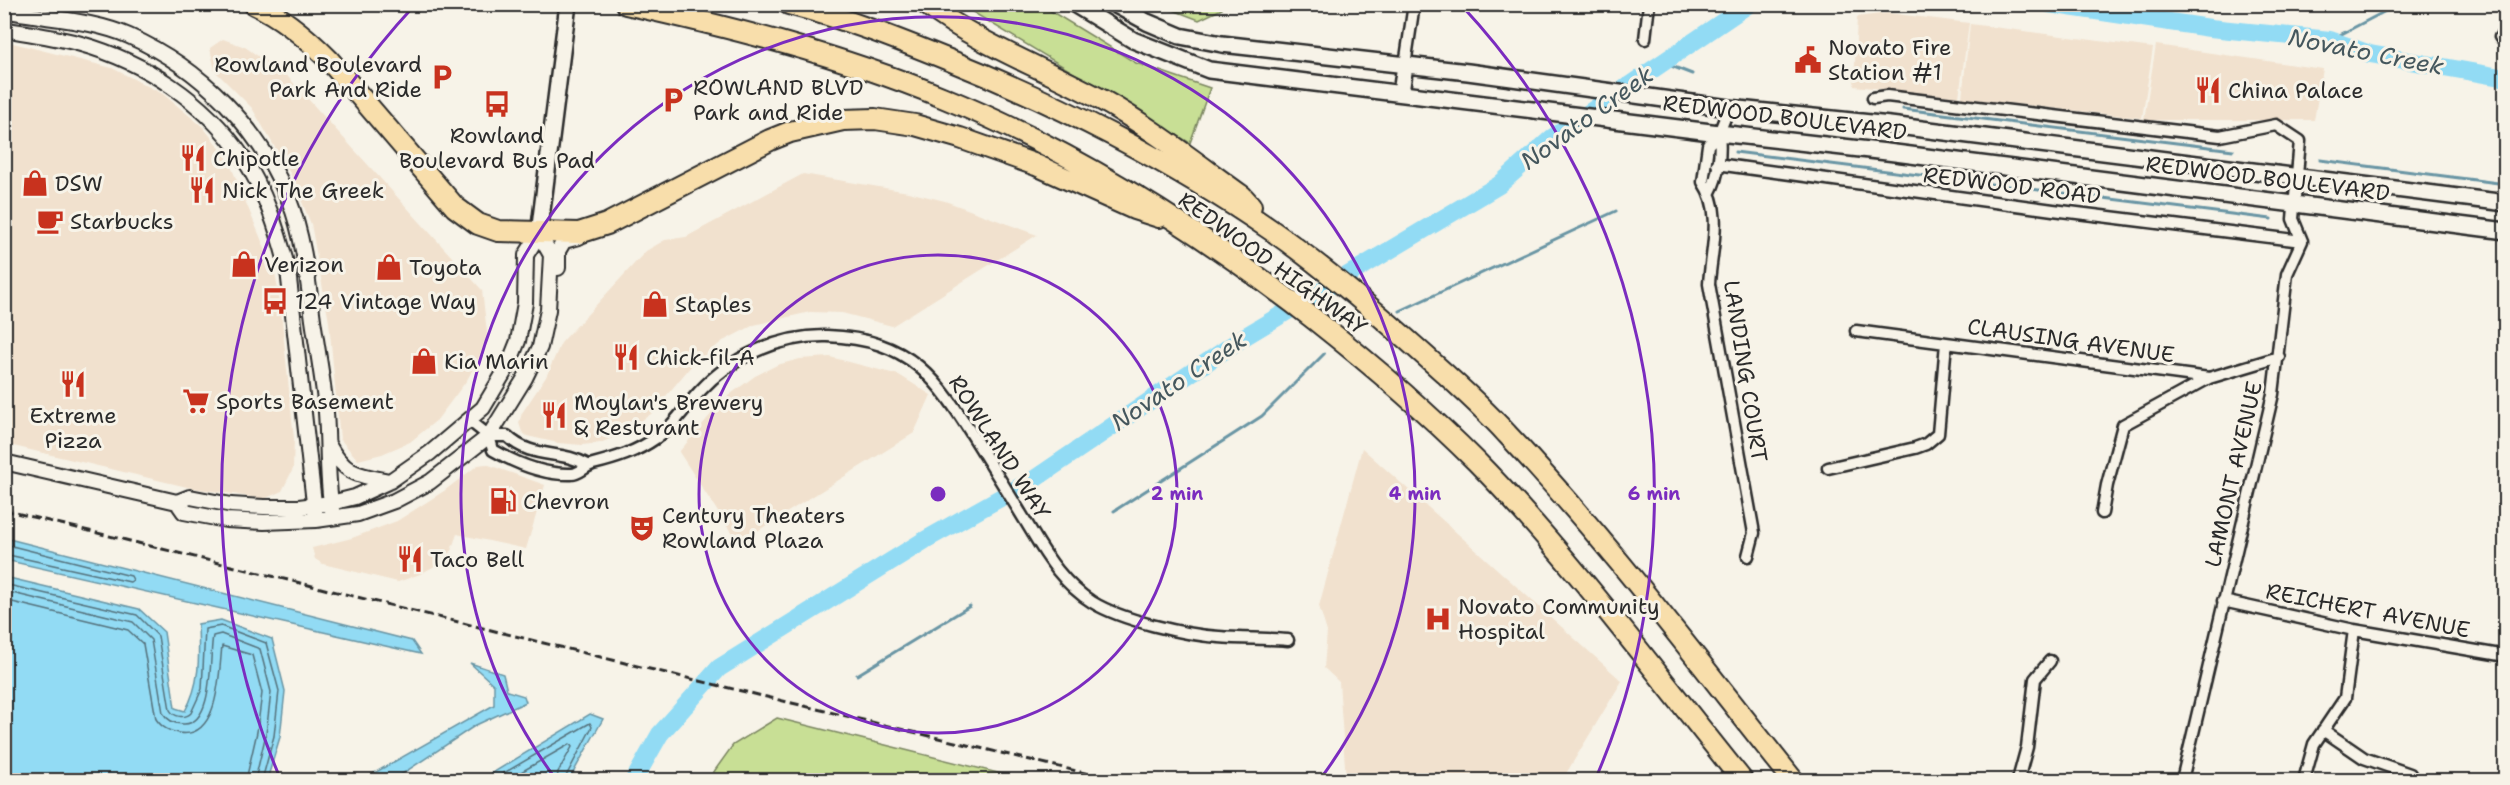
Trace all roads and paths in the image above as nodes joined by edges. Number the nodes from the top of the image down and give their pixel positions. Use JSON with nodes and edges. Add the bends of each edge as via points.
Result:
{"nodes":[{"id":1,"x":254,"y":4,"type":"edge"},
{"id":2,"x":568,"y":4,"type":"edge"},
{"id":3,"x":626,"y":4,"type":"edge"},
{"id":4,"x":789,"y":4,"type":"edge"},
{"id":5,"x":926,"y":4,"type":"edge"},
{"id":6,"x":1074,"y":4,"type":"edge"},
{"id":7,"x":1114,"y":4,"type":"edge"},
{"id":8,"x":1414,"y":4,"type":"edge"},
{"id":9,"x":1649,"y":4,"type":"edge"},
{"id":10,"x":4,"y":10,"type":"edge"},
{"id":11,"x":4,"y":29,"type":"edge"},
{"id":12,"x":1645,"y":39,"type":"dead end"},
{"id":13,"x":1406,"y":65,"type":"junction"},
{"id":14,"x":1401,"y":93,"type":"junction"},
{"id":15,"x":1873,"y":98,"type":"dead end"},
{"id":16,"x":1729,"y":108,"type":"junction"},
{"id":17,"x":1719,"y":134,"type":"junction"},
{"id":18,"x":1717,"y":164,"type":"junction"},
{"id":19,"x":2295,"y":177,"type":"junction"},
{"id":20,"x":1710,"y":192,"type":"junction"},
{"id":21,"x":290,"y":202,"type":"junction"},
{"id":22,"x":2505,"y":203,"type":"edge"},
{"id":23,"x":2294,"y":204,"type":"junction"},
{"id":24,"x":268,"y":209,"type":"junction"},
{"id":25,"x":1184,"y":225,"type":"junction"},
{"id":26,"x":1272,"y":231,"type":"junction"},
{"id":27,"x":2505,"y":231,"type":"edge"},
{"id":28,"x":585,"y":232,"type":"junction"},
{"id":29,"x":539,"y":234,"type":"junction"},
{"id":30,"x":2302,"y":241,"type":"junction"},
{"id":31,"x":546,"y":317,"type":"junction"},
{"id":32,"x":1856,"y":331,"type":"dead end"},
{"id":33,"x":1946,"y":343,"type":"junction"},
{"id":34,"x":2278,"y":357,"type":"junction"},
{"id":35,"x":2209,"y":378,"type":"junction"},
{"id":36,"x":470,"y":421,"type":"junction"},
{"id":37,"x":489,"y":436,"type":"junction"},
{"id":38,"x":327,"y":442,"type":"junction"},
{"id":39,"x":4,"y":462,"type":"edge"},
{"id":40,"x":588,"y":465,"type":"junction"},
{"id":41,"x":1828,"y":468,"type":"dead end"},
{"id":42,"x":390,"y":481,"type":"junction"},
{"id":43,"x":177,"y":502,"type":"junction"},
{"id":44,"x":331,"y":503,"type":"junction"},
{"id":45,"x":314,"y":505,"type":"junction"},
{"id":46,"x":2102,"y":513,"type":"dead end"},
{"id":47,"x":333,"y":517,"type":"junction"},
{"id":48,"x":316,"y":520,"type":"junction"},
{"id":49,"x":1748,"y":556,"type":"dead end"},
{"id":50,"x":2223,"y":601,"type":"junction"},
{"id":51,"x":2354,"y":630,"type":"junction"},
{"id":52,"x":1288,"y":640,"type":"dead end"},
{"id":53,"x":2505,"y":656,"type":"edge"},
{"id":54,"x":2050,"y":661,"type":"dead end"},
{"id":55,"x":2323,"y":730,"type":"junction"},
{"id":56,"x":2410,"y":777,"type":"edge"},
{"id":57,"x":1742,"y":780,"type":"edge"},
{"id":58,"x":1793,"y":780,"type":"edge"},
{"id":59,"x":2018,"y":780,"type":"edge"},
{"id":60,"x":2182,"y":780,"type":"edge"},
{"id":61,"x":2304,"y":780,"type":"edge"}],
"edges":[{"from":1,"to":29,"type":"highway","via":[[287,23],[322,53],[455,207],[478,224],[498,231]]},
{"from":2,"to":29,"type":"main road"},
{"from":3,"to":25,"type":"highway","name":"REDWOOD HIGHWAY","via":[[796,46],[942,97],[1080,162]]},
{"from":4,"to":26,"type":"highway","name":"REDWOOD HIGHWAY","via":[[883,34],[1035,98],[1150,157]]},
{"from":5,"to":26,"type":"highway","via":[[969,33],[1103,101],[1161,137],[1242,196]]},
{"from":6,"to":14,"type":"main road","name":"REDWOOD BOULEVARD","via":[[1133,40],[1209,70]]},
{"from":7,"to":13,"type":"main road","name":"REDWOOD BOULEVARD","via":[[1180,36]]},
{"from":8,"to":13,"type":"street"},
{"from":9,"to":12,"type":"street"},
{"from":10,"to":21,"type":"street","via":[[128,35],[188,68],[231,108],[266,153]]},
{"from":11,"to":24,"type":"street","via":[[80,44],[129,61],[169,84],[208,116],[242,157]]},
{"from":13,"to":14,"type":"main road"},
{"from":13,"to":16,"type":"main road","name":"REDWOOD BOULEVARD"},
{"from":14,"to":17,"type":"main road","name":"REDWOOD BOULEVARD"},
{"from":15,"to":19,"type":"street","via":[[1887,96],[2220,136],[2276,125],[2300,141]]},
{"from":16,"to":17,"type":"street","name":"LANDING COURT"},
{"from":16,"to":19,"type":"main road","name":"REDWOOD BOULEVARD"},
{"from":17,"to":18,"type":"street","name":"LANDING COURT"},
{"from":17,"to":20,"type":"street","name":"LANDING COURT","via":[[1708,145],[1705,159],[1703,182]]},
{"from":17,"to":23,"type":"main road","name":"REDWOOD BOULEVARD"},
{"from":18,"to":20,"type":"street","name":"LANDING COURT"},
{"from":18,"to":30,"type":"street","name":"REDWOOD ROAD"},
{"from":19,"to":22,"type":"main road","name":"REDWOOD BOULEVARD"},
{"from":19,"to":23,"type":"street"},
{"from":20,"to":49,"type":"street","name":"LANDING COURT","via":[[1716,235],[1709,284],[1754,533]]},
{"from":21,"to":24,"type":"street"},
{"from":21,"to":38,"type":"street","via":[[305,262],[326,402]]},
{"from":23,"to":27,"type":"main road","name":"REDWOOD BOULEVARD"},
{"from":23,"to":30,"type":"street","via":[[2293,219]]},
{"from":24,"to":45,"type":"street","via":[[288,270]]},
{"from":25,"to":28,"type":"highway","via":[[1134,209],[1036,165],[960,138],[898,122],[859,119],[810,126],[770,140]]},
{"from":25,"to":57,"type":"highway","name":"REDWOOD HIGHWAY","via":[[1331,333],[1479,464],[1586,586]]},
{"from":26,"to":58,"type":"highway","name":"REDWOOD HIGHWAY","via":[[1370,308],[1506,432],[1614,556]]},
{"from":28,"to":29,"type":"highway"},
{"from":28,"to":31,"type":"street","via":[[564,241],[558,251],[556,306]]},
{"from":29,"to":31,"type":"street","via":[[551,255]]},
{"from":29,"to":36,"type":"street","via":[[526,255],[525,303],[518,340],[503,375]]},
{"from":30,"to":34,"type":"street","name":"LAMONT AVENUE","via":[[2287,274]]},
{"from":31,"to":37,"type":"street","via":[[540,347]]},
{"from":32,"to":33,"type":"street","name":"CLAUSING AVENUE"},
{"from":33,"to":35,"type":"street","name":"CLAUSING AVENUE"},
{"from":33,"to":41,"type":"street","via":[[1938,434],[1915,448]]},
{"from":34,"to":35,"type":"street","name":"CLAUSING AVENUE"},
{"from":34,"to":50,"type":"street","name":"LAMONT AVENUE","via":[[2273,394]]},
{"from":35,"to":46,"type":"street","via":[[2123,425]]},
{"from":36,"to":37,"type":"street","name":"ROWLAND WAY"},
{"from":36,"to":42,"type":"street"},
{"from":37,"to":40,"type":"street","name":"ROWLAND WAY","via":[[507,436],[528,450],[574,457]]},
{"from":37,"to":40,"type":"street","name":"ROWLAND WAY","via":[[493,450],[541,471],[574,474]]},
{"from":37,"to":47,"type":"street","via":[[430,482],[394,501],[358,514]]},
{"from":38,"to":42,"type":"street","via":[[346,469],[359,476]]},
{"from":38,"to":44,"type":"street"},
{"from":39,"to":43,"type":"street"},
{"from":40,"to":52,"type":"street","name":"ROWLAND WAY","via":[[630,454],[658,437],[707,384],[730,365],[767,346],[827,336],[873,342],[895,350],[944,390],[1039,543],[1065,580],[1093,603],[1113,613],[1199,635]]},
{"from":42,"to":44,"type":"street"},
{"from":43,"to":45,"type":"street","via":[[190,497],[231,505]]},
{"from":43,"to":48,"type":"street","via":[[184,512],[226,520]]},
{"from":44,"to":45,"type":"street"},
{"from":44,"to":47,"type":"street"},
{"from":45,"to":48,"type":"street"},
{"from":47,"to":48,"type":"street"},
{"from":50,"to":51,"type":"street","name":"REICHERT AVENUE"},
{"from":50,"to":60,"type":"street","name":"LAMONT AVENUE"},
{"from":51,"to":53,"type":"street","name":"REICHERT AVENUE"},
{"from":51,"to":55,"type":"street","via":[[2345,698]]},
{"from":54,"to":59,"type":"street","via":[[2035,679],[2027,747]]},
{"from":55,"to":56,"type":"street","via":[[2364,758]]},
{"from":55,"to":61,"type":"street","via":[[2314,744]]}]}
